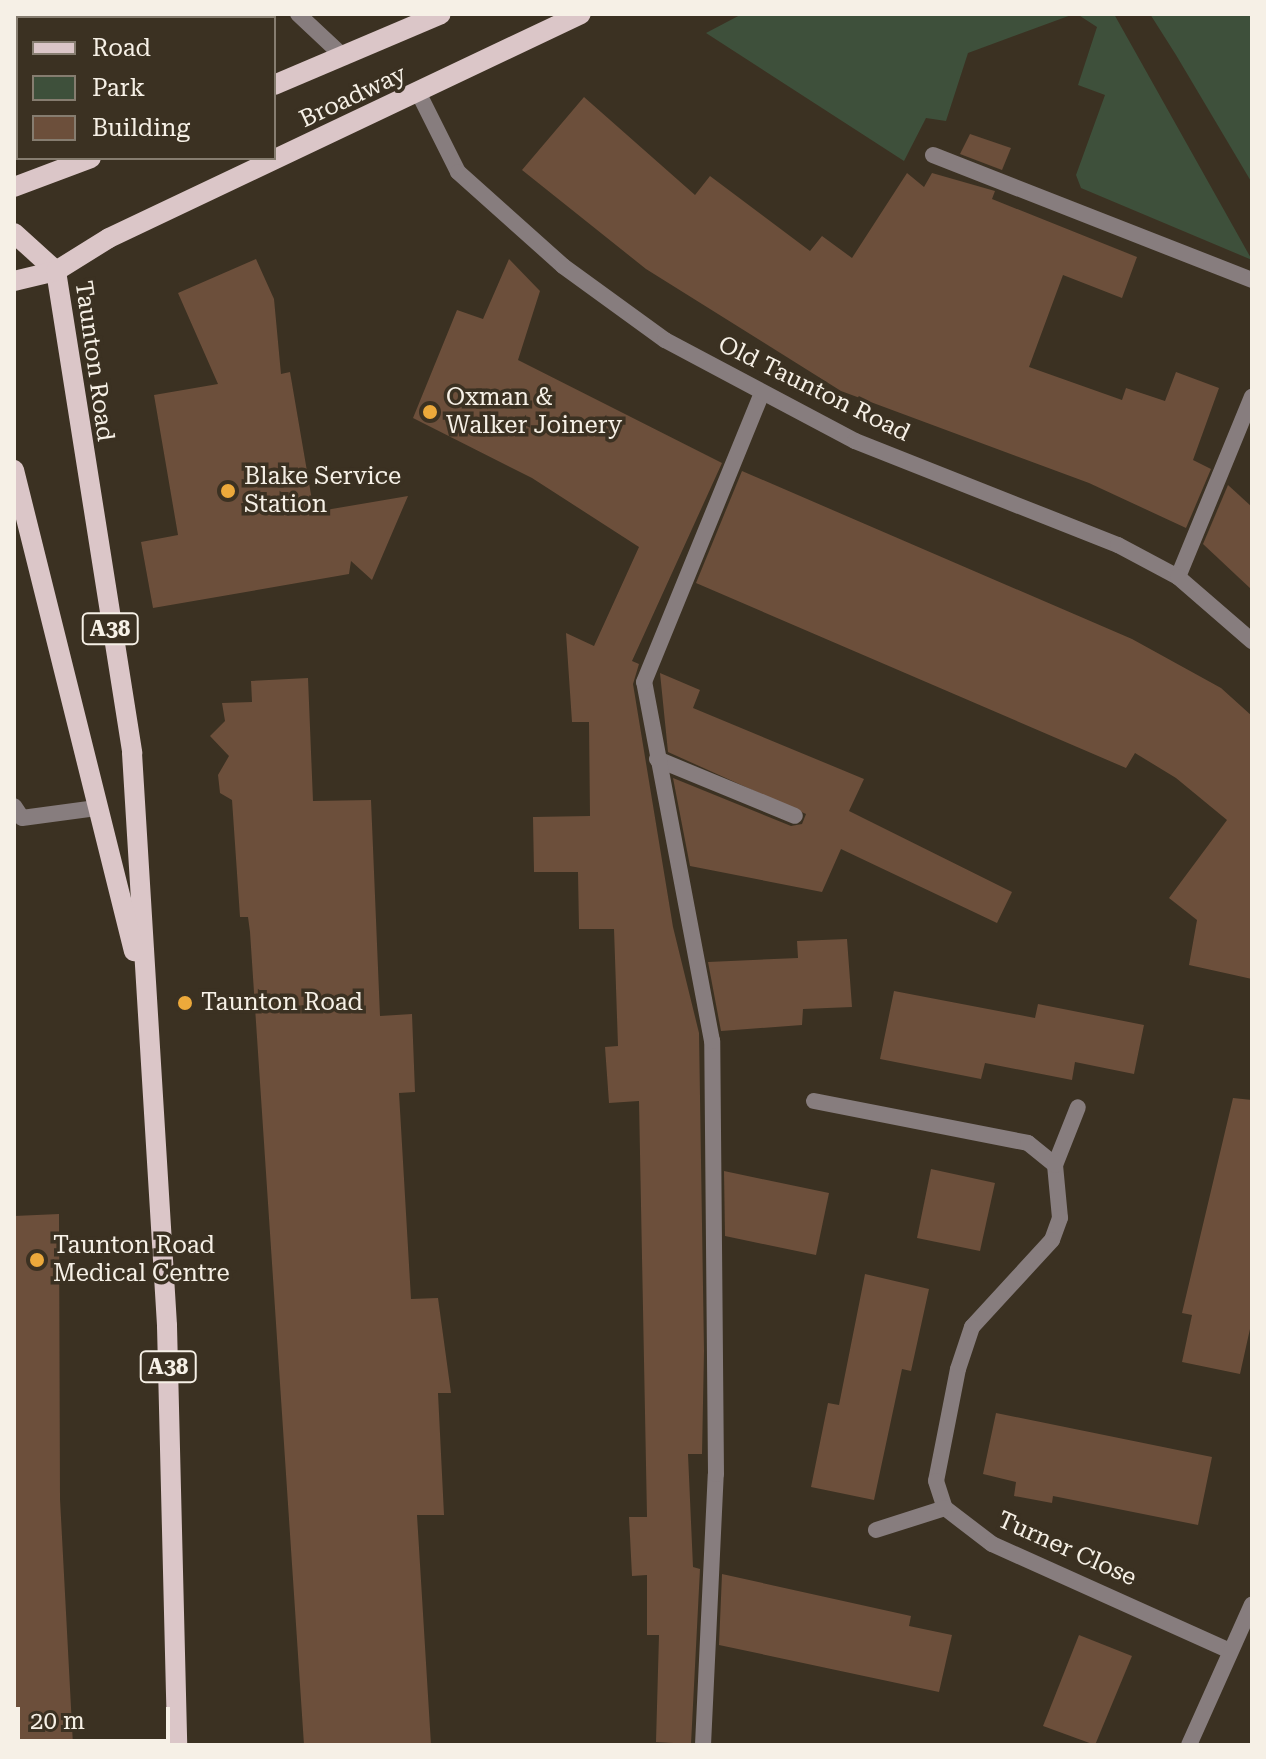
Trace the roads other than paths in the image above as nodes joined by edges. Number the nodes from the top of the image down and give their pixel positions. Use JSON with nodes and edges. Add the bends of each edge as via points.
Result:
{"nodes":[{"id":1,"x":298,"y":14,"type":"edge"},
{"id":2,"x":441,"y":14,"type":"edge"},
{"id":3,"x":581,"y":14,"type":"edge"},
{"id":4,"x":344,"y":57,"type":"junction"},
{"id":5,"x":276,"y":84,"type":"edge"},
{"id":6,"x":420,"y":96,"type":"junction"},
{"id":7,"x":933,"y":155,"type":"dead end"},
{"id":8,"x":86,"y":160,"type":"edge"},
{"id":9,"x":14,"y":187,"type":"edge"},
{"id":10,"x":14,"y":233,"type":"edge"},
{"id":11,"x":56,"y":271,"type":"junction"},
{"id":12,"x":1252,"y":280,"type":"edge"},
{"id":13,"x":14,"y":281,"type":"edge"},
{"id":14,"x":761,"y":395,"type":"junction"},
{"id":15,"x":1252,"y":397,"type":"edge"},
{"id":16,"x":14,"y":470,"type":"edge"},
{"id":17,"x":1178,"y":577,"type":"junction"},
{"id":18,"x":1252,"y":641,"type":"edge"},
{"id":19,"x":657,"y":759,"type":"junction"},
{"id":20,"x":14,"y":806,"type":"edge"},
{"id":21,"x":96,"y":808,"type":"junction"},
{"id":22,"x":795,"y":816,"type":"dead end"},
{"id":23,"x":144,"y":990,"type":"junction"},
{"id":24,"x":814,"y":1101,"type":"dead end"},
{"id":25,"x":1078,"y":1107,"type":"dead end"},
{"id":26,"x":1055,"y":1165,"type":"junction"},
{"id":27,"x":945,"y":1508,"type":"junction"},
{"id":28,"x":876,"y":1530,"type":"dead end"},
{"id":29,"x":1252,"y":1604,"type":"edge"},
{"id":30,"x":1230,"y":1651,"type":"junction"},
{"id":31,"x":177,"y":1745,"type":"edge"},
{"id":32,"x":703,"y":1745,"type":"edge"},
{"id":33,"x":1189,"y":1745,"type":"edge"}],
"edges":[{"from":1,"to":4,"type":"street"},
{"from":2,"to":4,"type":"main road","name":"Broadway"},
{"from":3,"to":6,"type":"main road","name":"Broadway"},
{"from":4,"to":5,"type":"main road","name":"Broadway"},
{"from":6,"to":11,"type":"main road","name":"Broadway","via":[[109,238]]},
{"from":6,"to":14,"type":"street","name":"Old Taunton Road","via":[[458,172],[563,266],[665,340]]},
{"from":7,"to":12,"type":"street"},
{"from":8,"to":9,"type":"main road"},
{"from":10,"to":11,"type":"main road","name":"Taunton Road"},
{"from":11,"to":13,"type":"main road","name":"Broadway"},
{"from":11,"to":23,"type":"main road","name":"Taunton Road","number":"A38","via":[[132,753]]},
{"from":14,"to":17,"type":"street","name":"Old Taunton Road"},
{"from":14,"to":19,"type":"street","via":[[644,682]]},
{"from":15,"to":17,"type":"street"},
{"from":16,"to":21,"type":"main road","name":"Taunton Road","number":"A38"},
{"from":17,"to":18,"type":"street","name":"Old Taunton Road"},
{"from":19,"to":22,"type":"street"},
{"from":19,"to":32,"type":"street","via":[[712,1041],[716,1474]]},
{"from":20,"to":21,"type":"street","via":[[22,818]]},
{"from":21,"to":23,"type":"main road","name":"Taunton Road","number":"A38"},
{"from":23,"to":31,"type":"main road","name":"Taunton Road","number":"A38","via":[[167,1326]]},
{"from":24,"to":26,"type":"street","via":[[1028,1143]]},
{"from":25,"to":26,"type":"street"},
{"from":26,"to":27,"type":"street","via":[[1060,1207],[1052,1240],[972,1327],[958,1369],[936,1481]]},
{"from":27,"to":28,"type":"street"},
{"from":27,"to":30,"type":"street","name":"Turner Close","via":[[992,1544]]},
{"from":29,"to":30,"type":"street"},
{"from":30,"to":33,"type":"street"}]}
